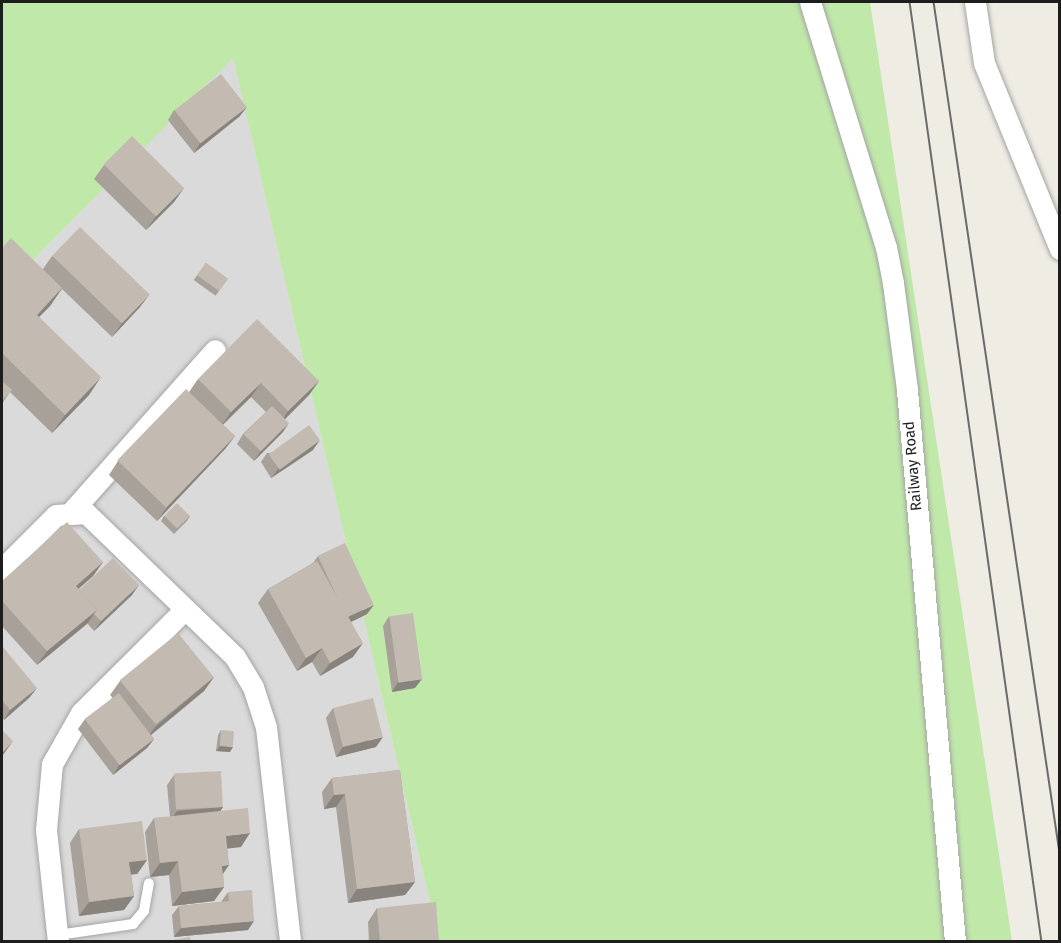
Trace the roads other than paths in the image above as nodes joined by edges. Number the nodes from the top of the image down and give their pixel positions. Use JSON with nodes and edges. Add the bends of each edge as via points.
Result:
{"nodes":[{"id":1,"x":810,"y":2,"type":"edge"},
{"id":2,"x":975,"y":2,"type":"edge"},
{"id":3,"x":1059,"y":249,"type":"edge"},
{"id":4,"x":215,"y":350,"type":"dead end"},
{"id":5,"x":72,"y":511,"type":"junction"},
{"id":6,"x":2,"y":569,"type":"edge"},
{"id":7,"x":185,"y":609,"type":"junction"},
{"id":8,"x":149,"y":884,"type":"dead end"},
{"id":9,"x":58,"y":938,"type":"edge"},
{"id":10,"x":290,"y":942,"type":"edge"},
{"id":11,"x":955,"y":942,"type":"edge"}],
"edges":[{"from":1,"to":11,"type":"street","name":"Railway Road","via":[[886,247],[893,283],[907,390]]},
{"from":2,"to":3,"type":"street","via":[[984,63]]},
{"from":4,"to":5,"type":"street"},
{"from":5,"to":6,"type":"street","via":[[56,515]]},
{"from":5,"to":7,"type":"street","via":[[86,513]]},
{"from":7,"to":9,"type":"street","via":[[81,713],[52,764],[46,830]]},
{"from":7,"to":10,"type":"street","via":[[235,657],[253,687],[266,727]]},
{"from":8,"to":9,"type":"lane","via":[[144,911],[133,924]]}]}
